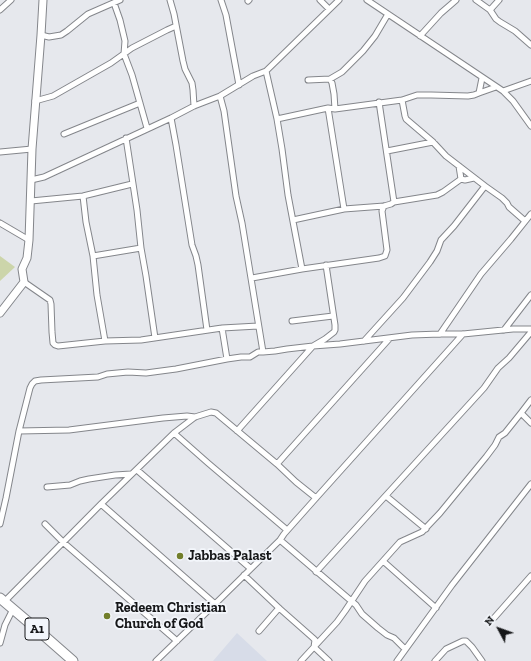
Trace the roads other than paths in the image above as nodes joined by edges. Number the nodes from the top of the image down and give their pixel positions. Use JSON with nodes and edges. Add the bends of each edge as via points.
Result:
{"nodes":[{"id":1,"x":43,"y":0,"type":"edge"},
{"id":2,"x":120,"y":0,"type":"edge"},
{"id":3,"x":170,"y":0,"type":"edge"},
{"id":4,"x":221,"y":0,"type":"edge"},
{"id":5,"x":320,"y":0,"type":"edge"},
{"id":6,"x":339,"y":0,"type":"edge"},
{"id":7,"x":367,"y":0,"type":"edge"},
{"id":8,"x":456,"y":0,"type":"edge"},
{"id":9,"x":476,"y":0,"type":"edge"},
{"id":10,"x":499,"y":0,"type":"edge"},
{"id":11,"x":8,"y":1,"type":"edge"},
{"id":12,"x":114,"y":3,"type":"junction"},
{"id":13,"x":329,"y":9,"type":"junction"},
{"id":14,"x":0,"y":10,"type":"edge"},
{"id":15,"x":490,"y":10,"type":"junction"},
{"id":16,"x":388,"y":14,"type":"junction"},
{"id":17,"x":176,"y":26,"type":"junction"},
{"id":18,"x":41,"y":35,"type":"junction"},
{"id":19,"x":420,"y":36,"type":"junction"},
{"id":20,"x":530,"y":42,"type":"edge"},
{"id":21,"x":124,"y":54,"type":"junction"},
{"id":22,"x":266,"y":71,"type":"junction"},
{"id":23,"x":482,"y":78,"type":"junction"},
{"id":24,"x":330,"y":79,"type":"junction"},
{"id":25,"x":308,"y":80,"type":"dead end"},
{"id":26,"x":531,"y":81,"type":"edge"},
{"id":27,"x":239,"y":86,"type":"junction"},
{"id":28,"x":496,"y":87,"type":"junction"},
{"id":29,"x":503,"y":91,"type":"junction"},
{"id":30,"x":479,"y":93,"type":"junction"},
{"id":31,"x":220,"y":96,"type":"junction"},
{"id":32,"x":402,"y":100,"type":"junction"},
{"id":33,"x":35,"y":101,"type":"junction"},
{"id":34,"x":379,"y":102,"type":"junction"},
{"id":35,"x":140,"y":103,"type":"junction"},
{"id":36,"x":194,"y":106,"type":"junction"},
{"id":37,"x":328,"y":108,"type":"junction"},
{"id":38,"x":335,"y":109,"type":"junction"},
{"id":39,"x":171,"y":118,"type":"junction"},
{"id":40,"x":277,"y":119,"type":"junction"},
{"id":41,"x":531,"y":126,"type":"edge"},
{"id":42,"x":147,"y":128,"type":"junction"},
{"id":43,"x":64,"y":134,"type":"dead end"},
{"id":44,"x":426,"y":136,"type":"junction"},
{"id":45,"x":126,"y":138,"type":"junction"},
{"id":46,"x":433,"y":142,"type":"junction"},
{"id":47,"x":424,"y":143,"type":"junction"},
{"id":48,"x":32,"y":149,"type":"junction"},
{"id":49,"x":387,"y":151,"type":"junction"},
{"id":50,"x":0,"y":152,"type":"edge"},
{"id":51,"x":459,"y":166,"type":"junction"},
{"id":52,"x":474,"y":178,"type":"junction"},
{"id":53,"x":461,"y":179,"type":"junction"},
{"id":54,"x":31,"y":180,"type":"junction"},
{"id":55,"x":132,"y":184,"type":"junction"},
{"id":56,"x":485,"y":186,"type":"junction"},
{"id":57,"x":83,"y":196,"type":"junction"},
{"id":58,"x":31,"y":201,"type":"junction"},
{"id":59,"x":394,"y":202,"type":"junction"},
{"id":60,"x":382,"y":208,"type":"junction"},
{"id":61,"x":344,"y":209,"type":"junction"},
{"id":62,"x":531,"y":214,"type":"edge"},
{"id":63,"x":293,"y":220,"type":"junction"},
{"id":64,"x":525,"y":221,"type":"junction"},
{"id":65,"x":0,"y":223,"type":"edge"},
{"id":66,"x":29,"y":240,"type":"junction"},
{"id":67,"x":140,"y":248,"type":"junction"},
{"id":68,"x":93,"y":256,"type":"junction"},
{"id":69,"x":326,"y":265,"type":"junction"},
{"id":70,"x":302,"y":269,"type":"junction"},
{"id":71,"x":252,"y":278,"type":"junction"},
{"id":72,"x":24,"y":282,"type":"junction"},
{"id":73,"x":531,"y":295,"type":"edge"},
{"id":74,"x":0,"y":313,"type":"edge"},
{"id":75,"x":333,"y":316,"type":"junction"},
{"id":76,"x":292,"y":321,"type":"dead end"},
{"id":77,"x":509,"y":323,"type":"junction"},
{"id":78,"x":258,"y":326,"type":"junction"},
{"id":79,"x":222,"y":328,"type":"junction"},
{"id":80,"x":513,"y":329,"type":"junction"},
{"id":81,"x":207,"y":330,"type":"junction"},
{"id":82,"x":504,"y":330,"type":"junction"},
{"id":83,"x":529,"y":331,"type":"edge"},
{"id":84,"x":440,"y":334,"type":"junction"},
{"id":85,"x":463,"y":334,"type":"junction"},
{"id":86,"x":155,"y":338,"type":"junction"},
{"id":87,"x":105,"y":341,"type":"junction"},
{"id":88,"x":364,"y":341,"type":"junction"},
{"id":89,"x":383,"y":342,"type":"junction"},
{"id":90,"x":313,"y":346,"type":"junction"},
{"id":91,"x":296,"y":348,"type":"junction"},
{"id":92,"x":263,"y":352,"type":"junction"},
{"id":93,"x":302,"y":357,"type":"junction"},
{"id":94,"x":227,"y":359,"type":"junction"},
{"id":95,"x":531,"y":400,"type":"edge"},
{"id":96,"x":521,"y":413,"type":"junction"},
{"id":97,"x":195,"y":417,"type":"junction"},
{"id":98,"x":531,"y":423,"type":"edge"},
{"id":99,"x":19,"y":431,"type":"junction"},
{"id":100,"x":237,"y":431,"type":"junction"},
{"id":101,"x":174,"y":432,"type":"junction"},
{"id":102,"x":277,"y":464,"type":"junction"},
{"id":103,"x":137,"y":470,"type":"junction"},
{"id":104,"x":131,"y":474,"type":"junction"},
{"id":105,"x":531,"y":484,"type":"edge"},
{"id":106,"x":48,"y":487,"type":"dead end"},
{"id":107,"x":386,"y":496,"type":"junction"},
{"id":108,"x":316,"y":498,"type":"junction"},
{"id":109,"x":101,"y":504,"type":"junction"},
{"id":110,"x":0,"y":524,"type":"edge"},
{"id":111,"x":45,"y":524,"type":"dead end"},
{"id":112,"x":426,"y":529,"type":"junction"},
{"id":113,"x":287,"y":530,"type":"junction"},
{"id":114,"x":280,"y":540,"type":"junction"},
{"id":115,"x":64,"y":542,"type":"junction"},
{"id":116,"x":383,"y":561,"type":"junction"},
{"id":117,"x":250,"y":568,"type":"junction"},
{"id":118,"x":316,"y":572,"type":"junction"},
{"id":119,"x":244,"y":575,"type":"junction"},
{"id":120,"x":531,"y":576,"type":"edge"},
{"id":121,"x":2,"y":600,"type":"edge"},
{"id":122,"x":351,"y":601,"type":"junction"},
{"id":123,"x":215,"y":604,"type":"junction"},
{"id":124,"x":279,"y":608,"type":"junction"},
{"id":125,"x":436,"y":608,"type":"junction"},
{"id":126,"x":12,"y":609,"type":"junction"},
{"id":127,"x":494,"y":618,"type":"dead end"},
{"id":128,"x":259,"y":631,"type":"dead end"},
{"id":129,"x":177,"y":641,"type":"junction"},
{"id":130,"x":0,"y":643,"type":"edge"},
{"id":131,"x":314,"y":647,"type":"junction"},
{"id":132,"x":406,"y":648,"type":"junction"},
{"id":133,"x":73,"y":661,"type":"edge"},
{"id":134,"x":156,"y":661,"type":"edge"},
{"id":135,"x":301,"y":661,"type":"edge"},
{"id":136,"x":328,"y":661,"type":"edge"},
{"id":137,"x":397,"y":661,"type":"edge"},
{"id":138,"x":435,"y":661,"type":"edge"},
{"id":139,"x":482,"y":661,"type":"edge"}],
"edges":[{"from":1,"to":18,"type":"street"},
{"from":2,"to":12,"type":"street"},
{"from":3,"to":17,"type":"street"},
{"from":4,"to":27,"type":"street"},
{"from":5,"to":13,"type":"street"},
{"from":6,"to":13,"type":"street"},
{"from":7,"to":16,"type":"street"},
{"from":8,"to":19,"type":"street"},
{"from":9,"to":15,"type":"street"},
{"from":10,"to":15,"type":"street"},
{"from":11,"to":14,"type":"street"},
{"from":12,"to":18,"type":"street","via":[[88,14],[61,35]]},
{"from":12,"to":21,"type":"street","via":[[125,41]]},
{"from":13,"to":22,"type":"street"},
{"from":15,"to":20,"type":"street","via":[[496,19]]},
{"from":16,"to":19,"type":"street"},
{"from":16,"to":24,"type":"street","via":[[363,51],[342,72]]},
{"from":17,"to":21,"type":"street"},
{"from":17,"to":36,"type":"street","via":[[184,65],[192,83]]},
{"from":18,"to":33,"type":"street"},
{"from":19,"to":23,"type":"street"},
{"from":21,"to":33,"type":"street","via":[[53,96]]},
{"from":21,"to":35,"type":"street"},
{"from":22,"to":27,"type":"street"},
{"from":22,"to":40,"type":"street"},
{"from":23,"to":28,"type":"street"},
{"from":23,"to":30,"type":"street"},
{"from":24,"to":25,"type":"street"},
{"from":24,"to":38,"type":"street"},
{"from":26,"to":29,"type":"street"},
{"from":27,"to":31,"type":"street"},
{"from":28,"to":29,"type":"street"},
{"from":28,"to":30,"type":"street"},
{"from":29,"to":41,"type":"street"},
{"from":30,"to":32,"type":"street","via":[[468,96],[431,94]]},
{"from":31,"to":36,"type":"street"},
{"from":31,"to":71,"type":"street"},
{"from":32,"to":34,"type":"street"},
{"from":32,"to":44,"type":"street","via":[[406,119]]},
{"from":33,"to":48,"type":"street"},
{"from":34,"to":38,"type":"street"},
{"from":34,"to":49,"type":"street"},
{"from":35,"to":42,"type":"street"},
{"from":35,"to":43,"type":"street"},
{"from":36,"to":39,"type":"street"},
{"from":37,"to":38,"type":"street"},
{"from":37,"to":40,"type":"street"},
{"from":37,"to":61,"type":"street"},
{"from":39,"to":42,"type":"street"},
{"from":39,"to":81,"type":"street","via":[[198,265]]},
{"from":40,"to":63,"type":"street"},
{"from":42,"to":45,"type":"street"},
{"from":44,"to":46,"type":"street"},
{"from":44,"to":47,"type":"street"},
{"from":45,"to":54,"type":"street","via":[[44,177]]},
{"from":45,"to":55,"type":"street"},
{"from":46,"to":47,"type":"street"},
{"from":46,"to":51,"type":"street"},
{"from":47,"to":49,"type":"street"},
{"from":48,"to":50,"type":"street"},
{"from":48,"to":54,"type":"street"},
{"from":49,"to":59,"type":"street"},
{"from":51,"to":52,"type":"street"},
{"from":51,"to":53,"type":"street"},
{"from":52,"to":53,"type":"street"},
{"from":52,"to":56,"type":"street"},
{"from":53,"to":59,"type":"street","via":[[437,195]]},
{"from":54,"to":58,"type":"street"},
{"from":55,"to":57,"type":"street"},
{"from":55,"to":67,"type":"street"},
{"from":56,"to":64,"type":"street","via":[[502,198]]},
{"from":56,"to":88,"type":"street","via":[[441,240],[438,251],[402,298]]},
{"from":57,"to":58,"type":"street"},
{"from":57,"to":68,"type":"street"},
{"from":58,"to":66,"type":"street"},
{"from":59,"to":60,"type":"street"},
{"from":60,"to":61,"type":"street"},
{"from":60,"to":69,"type":"street","via":[[387,250],[385,256]]},
{"from":61,"to":63,"type":"street"},
{"from":62,"to":64,"type":"street"},
{"from":63,"to":70,"type":"street"},
{"from":64,"to":84,"type":"street","via":[[481,274]]},
{"from":65,"to":66,"type":"street"},
{"from":66,"to":72,"type":"street","via":[[22,269]]},
{"from":67,"to":68,"type":"street"},
{"from":67,"to":86,"type":"street"},
{"from":68,"to":87,"type":"street"},
{"from":69,"to":70,"type":"street"},
{"from":69,"to":75,"type":"street"},
{"from":70,"to":71,"type":"street"},
{"from":71,"to":78,"type":"street"},
{"from":72,"to":74,"type":"street"},
{"from":72,"to":87,"type":"street","via":[[50,300],[55,345]]},
{"from":73,"to":77,"type":"street"},
{"from":75,"to":76,"type":"street"},
{"from":75,"to":90,"type":"street","via":[[334,332]]},
{"from":77,"to":80,"type":"street"},
{"from":77,"to":82,"type":"street"},
{"from":78,"to":79,"type":"street"},
{"from":78,"to":92,"type":"street"},
{"from":79,"to":81,"type":"street"},
{"from":79,"to":94,"type":"street"},
{"from":80,"to":82,"type":"street"},
{"from":80,"to":83,"type":"street"},
{"from":81,"to":86,"type":"street"},
{"from":82,"to":85,"type":"street"},
{"from":83,"to":107,"type":"street","via":[[484,388]]},
{"from":84,"to":85,"type":"street"},
{"from":84,"to":89,"type":"street","via":[[390,338]]},
{"from":85,"to":108,"type":"street"},
{"from":86,"to":87,"type":"street"},
{"from":88,"to":89,"type":"street"},
{"from":88,"to":90,"type":"street"},
{"from":89,"to":102,"type":"street"},
{"from":90,"to":91,"type":"street"},
{"from":90,"to":93,"type":"street"},
{"from":91,"to":92,"type":"street"},
{"from":91,"to":93,"type":"street"},
{"from":92,"to":94,"type":"street","via":[[250,357]]},
{"from":93,"to":100,"type":"street"},
{"from":94,"to":99,"type":"street","via":[[146,373],[128,372],[98,377],[35,381],[30,388]]},
{"from":95,"to":96,"type":"street"},
{"from":96,"to":98,"type":"street"},
{"from":96,"to":112,"type":"street"},
{"from":97,"to":99,"type":"street","via":[[163,418],[70,430]]},
{"from":97,"to":100,"type":"street","via":[[213,412]]},
{"from":97,"to":101,"type":"street"},
{"from":99,"to":110,"type":"street"},
{"from":100,"to":102,"type":"street"},
{"from":101,"to":103,"type":"street"},
{"from":101,"to":113,"type":"street"},
{"from":102,"to":108,"type":"street"},
{"from":103,"to":104,"type":"street"},
{"from":103,"to":117,"type":"street"},
{"from":104,"to":106,"type":"street"},
{"from":104,"to":109,"type":"street"},
{"from":105,"to":125,"type":"street"},
{"from":107,"to":112,"type":"street"},
{"from":107,"to":118,"type":"street"},
{"from":108,"to":113,"type":"street"},
{"from":109,"to":115,"type":"street"},
{"from":109,"to":123,"type":"street"},
{"from":111,"to":115,"type":"street"},
{"from":112,"to":116,"type":"street","via":[[402,540]]},
{"from":113,"to":114,"type":"street"},
{"from":114,"to":117,"type":"street"},
{"from":114,"to":118,"type":"street"},
{"from":115,"to":121,"type":"street"},
{"from":115,"to":129,"type":"street"},
{"from":116,"to":122,"type":"street"},
{"from":116,"to":125,"type":"street"},
{"from":117,"to":119,"type":"street"},
{"from":118,"to":122,"type":"street"},
{"from":119,"to":123,"type":"street"},
{"from":119,"to":124,"type":"street"},
{"from":120,"to":127,"type":"street"},
{"from":121,"to":126,"type":"highway","number":"A1"},
{"from":122,"to":131,"type":"street","via":[[337,622]]},
{"from":122,"to":132,"type":"street","via":[[386,635]]},
{"from":123,"to":129,"type":"street"},
{"from":124,"to":128,"type":"street"},
{"from":124,"to":131,"type":"street","via":[[315,640]]},
{"from":125,"to":132,"type":"street"},
{"from":126,"to":130,"type":"street"},
{"from":126,"to":133,"type":"highway","number":"A1"},
{"from":129,"to":134,"type":"street"},
{"from":131,"to":135,"type":"street"},
{"from":131,"to":136,"type":"street"},
{"from":132,"to":137,"type":"street"},
{"from":138,"to":139,"type":"street","via":[[446,649],[463,641],[472,647]]}]}
